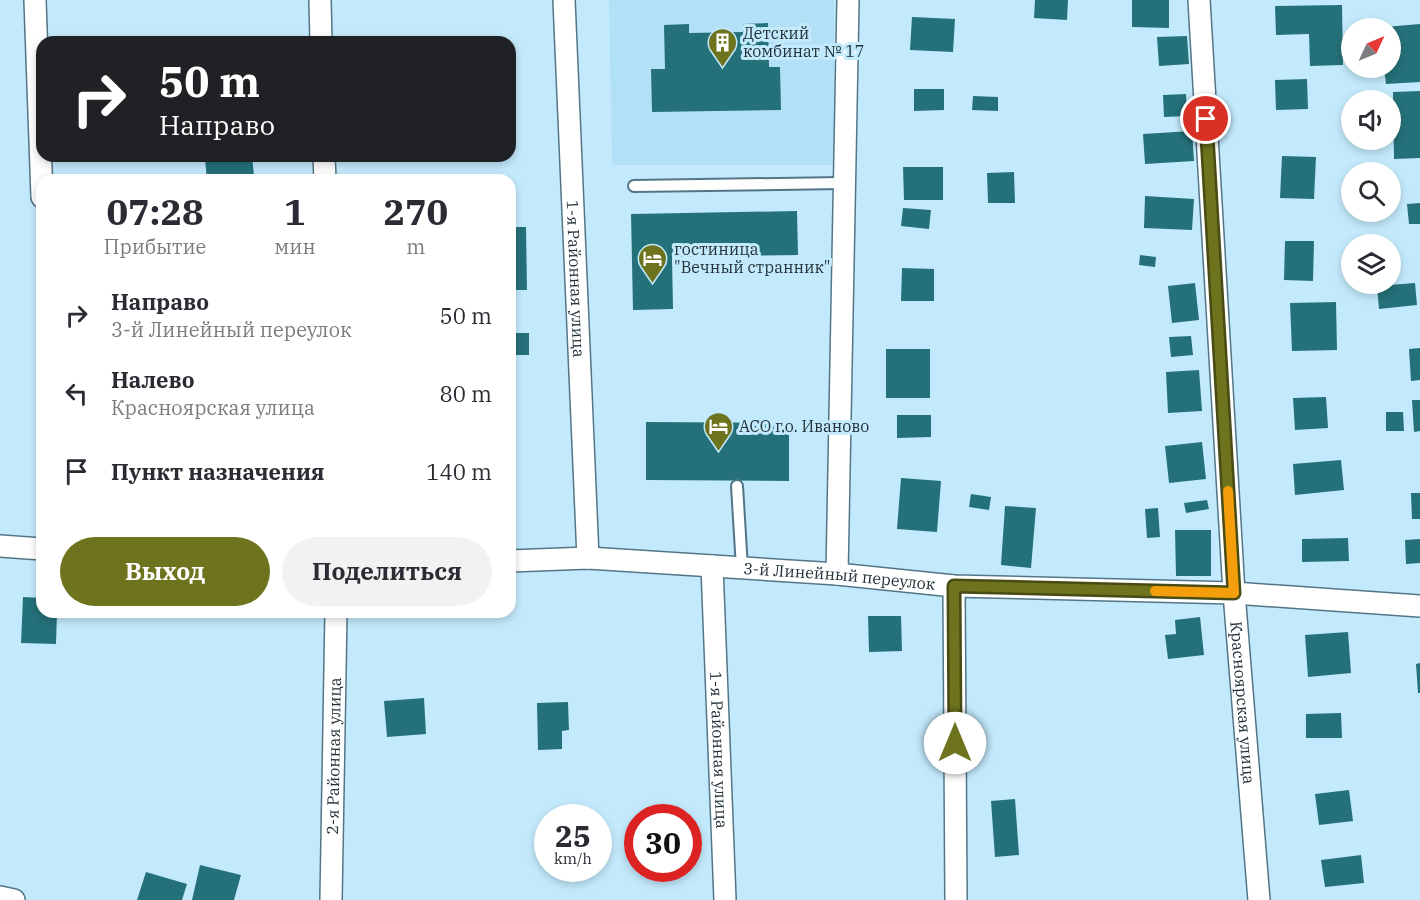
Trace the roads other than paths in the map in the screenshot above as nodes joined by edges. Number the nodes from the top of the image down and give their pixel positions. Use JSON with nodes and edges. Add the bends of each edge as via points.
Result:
{"nodes":[{"id":1,"x":35,"y":0,"type":"edge"},
{"id":2,"x":320,"y":0,"type":"edge"},
{"id":3,"x":564,"y":0,"type":"edge"},
{"id":4,"x":848,"y":0,"type":"edge"},
{"id":5,"x":1199,"y":0,"type":"edge"},
{"id":6,"x":36,"y":36,"type":"edge"},
{"id":7,"x":321,"y":36,"type":"edge"},
{"id":8,"x":842,"y":183,"type":"junction"},
{"id":9,"x":634,"y":186,"type":"dead end"},
{"id":10,"x":737,"y":486,"type":"dead end"},
{"id":11,"x":0,"y":546,"type":"edge"},
{"id":12,"x":36,"y":549,"type":"edge"},
{"id":13,"x":588,"y":558,"type":"junction"},
{"id":14,"x":516,"y":561,"type":"edge"},
{"id":15,"x":712,"y":566,"type":"junction"},
{"id":16,"x":742,"y":568,"type":"junction"},
{"id":17,"x":837,"y":574,"type":"junction"},
{"id":18,"x":954,"y":586,"type":"junction"},
{"id":19,"x":1234,"y":593,"type":"junction"},
{"id":20,"x":1420,"y":606,"type":"edge"},
{"id":21,"x":336,"y":618,"type":"edge"},
{"id":22,"x":0,"y":897,"type":"edge"},
{"id":23,"x":14,"y":900,"type":"edge"},
{"id":24,"x":331,"y":900,"type":"edge"},
{"id":25,"x":725,"y":900,"type":"edge"},
{"id":26,"x":956,"y":900,"type":"edge"},
{"id":27,"x":1259,"y":900,"type":"edge"}],
"edges":[{"from":1,"to":6,"type":"street"},
{"from":2,"to":7,"type":"street"},
{"from":3,"to":13,"type":"street","name":"1-я Районная улица"},
{"from":4,"to":8,"type":"street"},
{"from":5,"to":19,"type":"street","name":"Красноярская улица"},
{"from":8,"to":9,"type":"lane"},
{"from":8,"to":17,"type":"street"},
{"from":10,"to":16,"type":"lane"},
{"from":11,"to":12,"type":"street"},
{"from":13,"to":14,"type":"street","name":"3-й Линейный переулок"},
{"from":13,"to":15,"type":"street","name":"3-й Линейный переулок"},
{"from":15,"to":16,"type":"street","name":"3-й Линейный переулок"},
{"from":15,"to":25,"type":"street","name":"1-я Районная улица"},
{"from":16,"to":17,"type":"street","name":"3-й Линейный переулок"},
{"from":17,"to":18,"type":"street","name":"3-й Линейный переулок"},
{"from":18,"to":19,"type":"street","name":"3-й Линейный переулок"},
{"from":18,"to":26,"type":"street"},
{"from":19,"to":20,"type":"street","name":"3-й Линейный переулок"},
{"from":19,"to":27,"type":"street","name":"Красноярская улица"},
{"from":21,"to":24,"type":"street","name":"2-я Районная улица"},
{"from":22,"to":23,"type":"street"}]}
